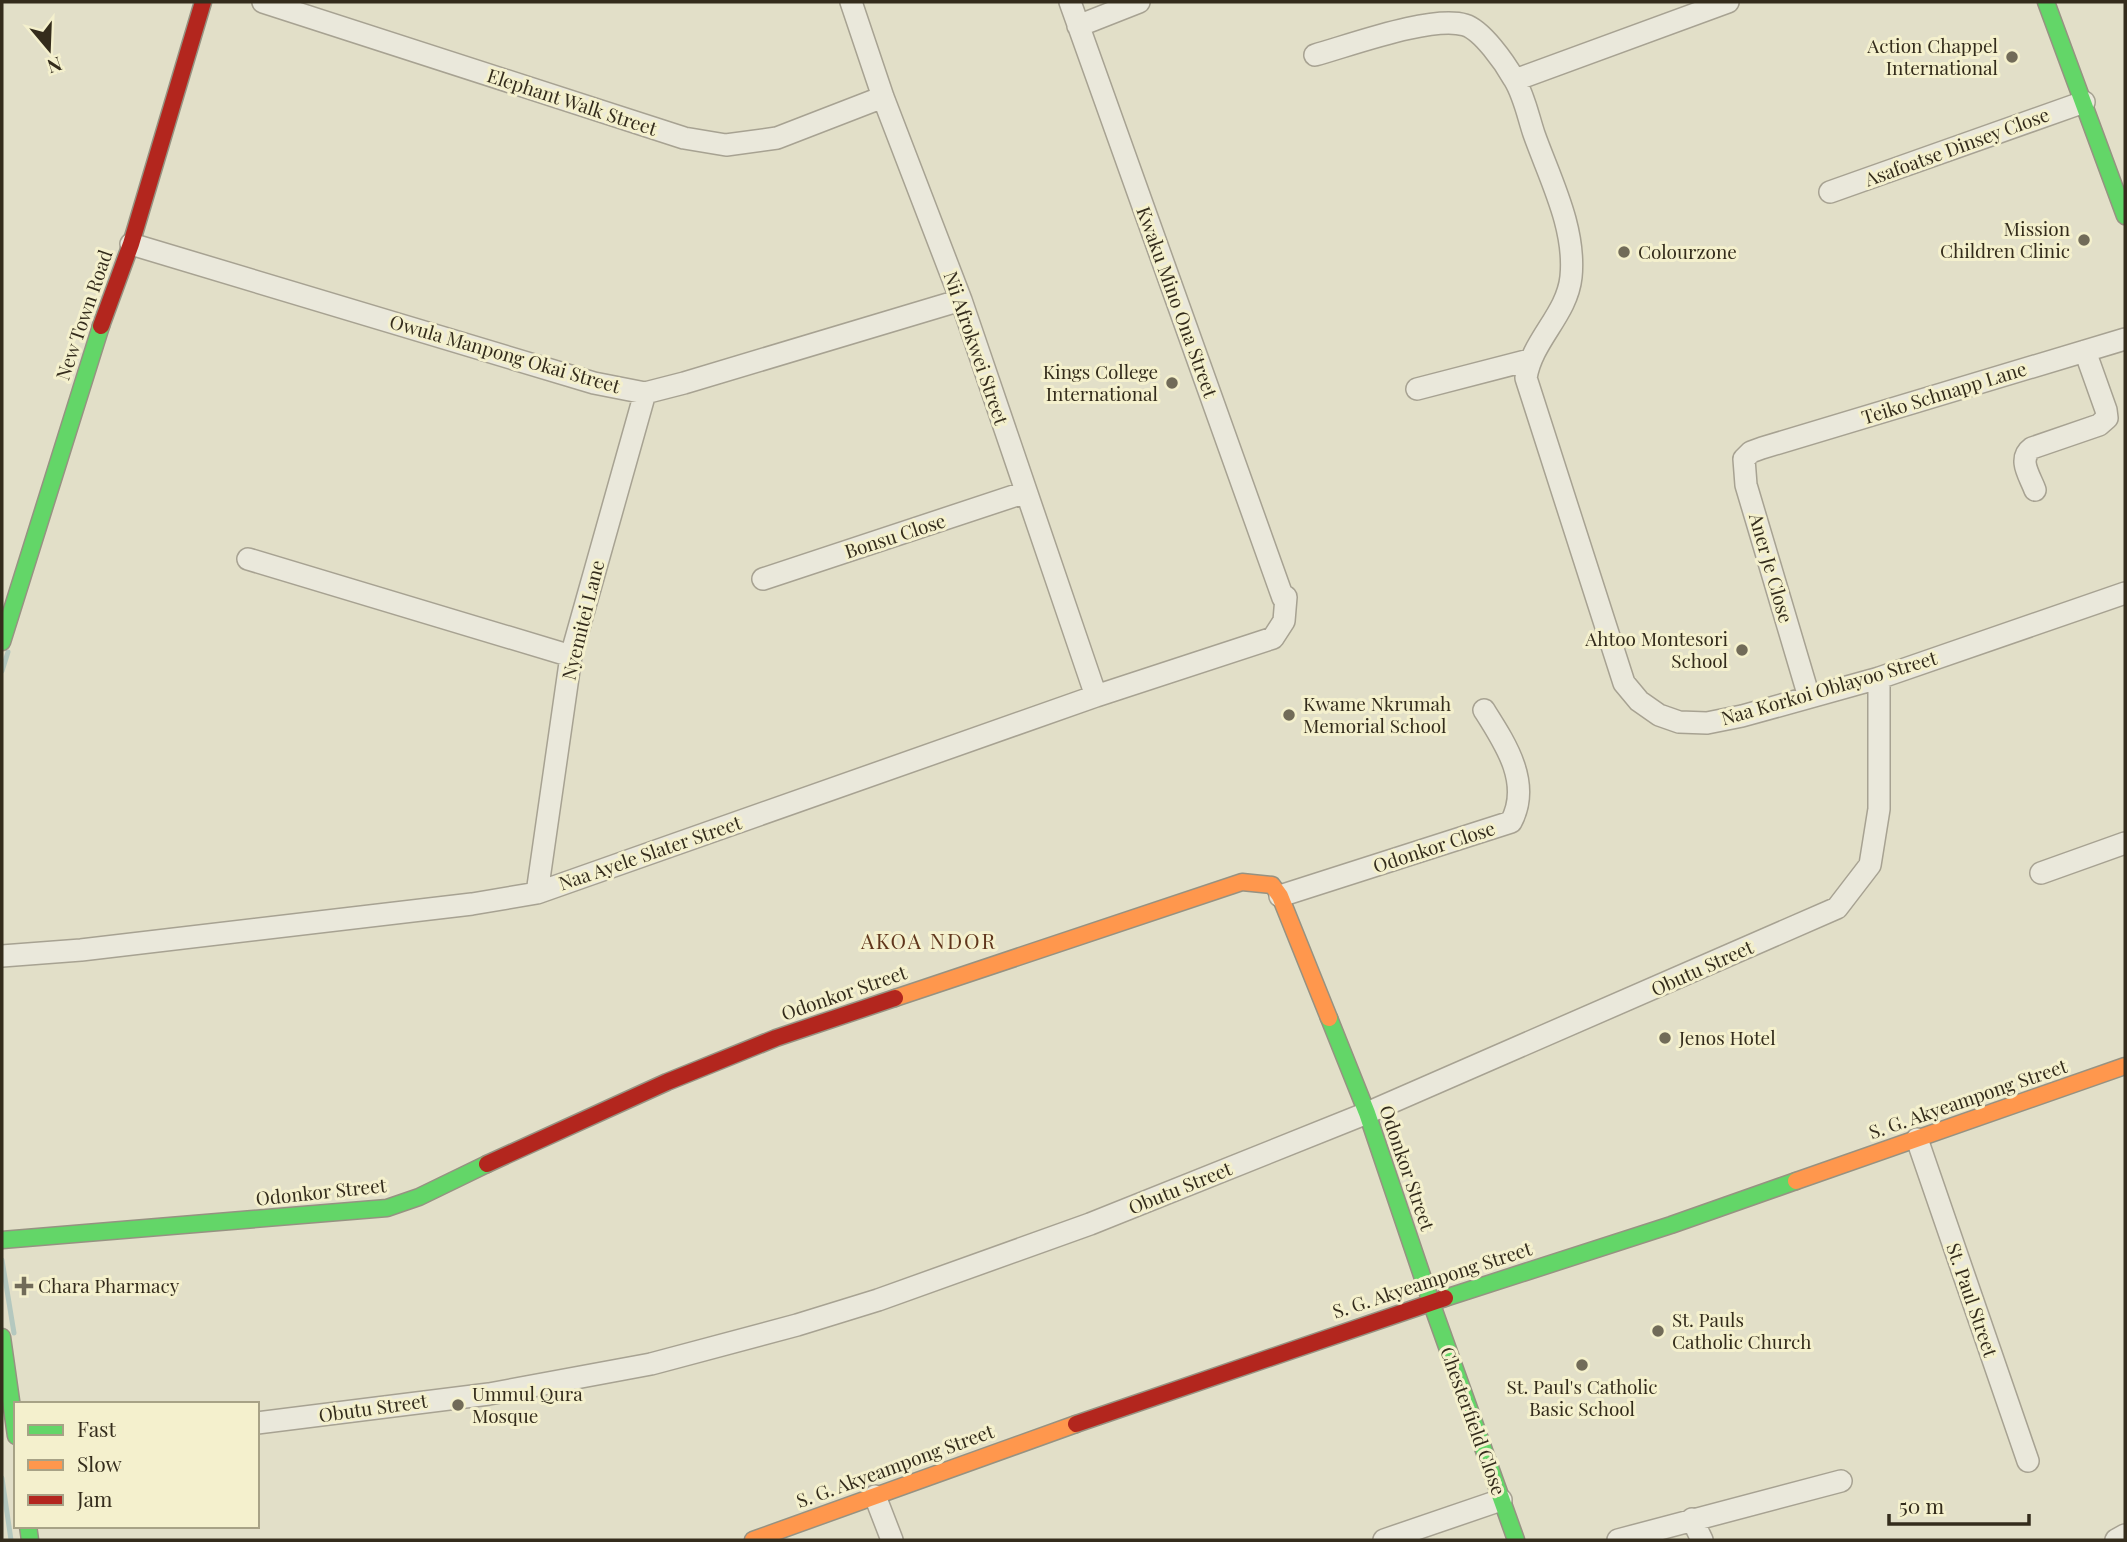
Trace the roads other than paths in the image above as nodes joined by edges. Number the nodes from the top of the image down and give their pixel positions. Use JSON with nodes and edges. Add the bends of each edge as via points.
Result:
{"nodes":[{"id":1,"x":203,"y":2,"type":"edge"},
{"id":2,"x":263,"y":2,"type":"edge"},
{"id":3,"x":851,"y":2,"type":"edge"},
{"id":4,"x":1070,"y":2,"type":"edge"},
{"id":5,"x":1139,"y":2,"type":"edge"},
{"id":6,"x":1728,"y":2,"type":"edge"},
{"id":7,"x":2046,"y":2,"type":"edge"},
{"id":8,"x":1079,"y":26,"type":"junction"},
{"id":9,"x":1315,"y":55,"type":"dead end"},
{"id":10,"x":1515,"y":80,"type":"junction"},
{"id":11,"x":883,"y":97,"type":"junction"},
{"id":12,"x":2084,"y":102,"type":"junction"},
{"id":13,"x":1830,"y":192,"type":"dead end"},
{"id":14,"x":2125,"y":216,"type":"edge"},
{"id":15,"x":131,"y":244,"type":"junction"},
{"id":16,"x":961,"y":300,"type":"junction"},
{"id":17,"x":2125,"y":339,"type":"edge"},
{"id":18,"x":2085,"y":351,"type":"junction"},
{"id":19,"x":1529,"y":360,"type":"junction"},
{"id":20,"x":1417,"y":389,"type":"dead end"},
{"id":21,"x":645,"y":393,"type":"junction"},
{"id":22,"x":1762,"y":448,"type":"joint"},
{"id":23,"x":2035,"y":490,"type":"dead end"},
{"id":24,"x":1026,"y":492,"type":"junction"},
{"id":25,"x":247,"y":559,"type":"dead end"},
{"id":26,"x":763,"y":579,"type":"dead end"},
{"id":27,"x":2125,"y":593,"type":"edge"},
{"id":28,"x":7,"y":611,"type":"edge"},
{"id":29,"x":1273,"y":638,"type":"joint"},
{"id":30,"x":2,"y":642,"type":"edge"},
{"id":31,"x":571,"y":656,"type":"junction"},
{"id":32,"x":1879,"y":678,"type":"junction"},
{"id":33,"x":1096,"y":696,"type":"junction"},
{"id":34,"x":1809,"y":697,"type":"junction"},
{"id":35,"x":1484,"y":710,"type":"dead end"},
{"id":36,"x":2125,"y":842,"type":"edge"},
{"id":37,"x":2041,"y":873,"type":"dead end"},
{"id":38,"x":537,"y":893,"type":"junction"},
{"id":39,"x":1280,"y":896,"type":"junction"},
{"id":40,"x":2,"y":956,"type":"edge"},
{"id":41,"x":2125,"y":1066,"type":"edge"},
{"id":42,"x":1367,"y":1113,"type":"junction"},
{"id":43,"x":1917,"y":1139,"type":"junction"},
{"id":44,"x":2,"y":1240,"type":"edge"},
{"id":45,"x":1431,"y":1302,"type":"junction"},
{"id":46,"x":2,"y":1337,"type":"edge"},
{"id":47,"x":14,"y":1422,"type":"edge"},
{"id":48,"x":259,"y":1423,"type":"edge"},
{"id":49,"x":2028,"y":1461,"type":"dead end"},
{"id":50,"x":1841,"y":1481,"type":"dead end"},
{"id":51,"x":875,"y":1496,"type":"junction"},
{"id":52,"x":1501,"y":1500,"type":"junction"},
{"id":53,"x":1692,"y":1519,"type":"junction"},
{"id":54,"x":2125,"y":1535,"type":"edge"},
{"id":55,"x":753,"y":1540,"type":"edge"},
{"id":56,"x":892,"y":1540,"type":"edge"},
{"id":57,"x":1384,"y":1540,"type":"edge"},
{"id":58,"x":1516,"y":1540,"type":"edge"},
{"id":59,"x":1618,"y":1540,"type":"edge"},
{"id":60,"x":1702,"y":1540,"type":"edge"},
{"id":61,"x":2116,"y":1540,"type":"edge"}],
"edges":[{"from":1,"to":15,"type":"street","name":"New Town Road"},
{"from":2,"to":11,"type":"street","name":"Elephant Walk Street","via":[[684,138],[726,145],[777,138]]},
{"from":3,"to":11,"type":"street","name":"Nii Afrokwei Street"},
{"from":4,"to":8,"type":"street","name":"Kwaku Mino Ona Street"},
{"from":5,"to":8,"type":"street"},
{"from":6,"to":10,"type":"street"},
{"from":7,"to":12,"type":"street"},
{"from":8,"to":29,"type":"street","name":"Kwaku Mino Ona Street","via":[[1286,597],[1284,621]]},
{"from":9,"to":10,"type":"street","via":[[1446,22],[1467,25],[1481,34]]},
{"from":10,"to":19,"type":"street","via":[[1567,227],[1572,254],[1565,302]]},
{"from":11,"to":16,"type":"street","name":"Nii Afrokwei Street"},
{"from":12,"to":13,"type":"street","name":"Asafoatse Dinsey Close"},
{"from":12,"to":14,"type":"street"},
{"from":15,"to":21,"type":"street","name":"Owula Manpong Okai Street","via":[[594,383]]},
{"from":15,"to":28,"type":"street","name":"New Town Road"},
{"from":16,"to":21,"type":"street","name":"Owula Manpong Okai Street"},
{"from":16,"to":24,"type":"street","name":"Nii Afrokwei Street"},
{"from":17,"to":18,"type":"street","name":"Teiko Schnapp Lane"},
{"from":18,"to":22,"type":"street","name":"Teiko Schnapp Lane"},
{"from":18,"to":23,"type":"street","via":[[2107,418],[2026,453],[2024,460]]},
{"from":19,"to":20,"type":"street"},
{"from":19,"to":34,"type":"street","name":"Naa Korkoi Oblayoo Street","via":[[1526,377],[1624,683],[1639,701],[1679,722],[1707,723]]},
{"from":21,"to":31,"type":"street","name":"Nyemitei Lane"},
{"from":22,"to":34,"type":"street","name":"Aner Je Close","via":[[1744,459],[1743,468]]},
{"from":24,"to":26,"type":"street","name":"Bonsu Close"},
{"from":24,"to":33,"type":"street","name":"Nii Afrokwei Street"},
{"from":25,"to":31,"type":"street"},
{"from":27,"to":32,"type":"street","name":"Naa Korkoi Oblayoo Street"},
{"from":28,"to":30,"type":"street","name":"New Town Road"},
{"from":29,"to":33,"type":"street","name":"Naa Ayele Slater Street"},
{"from":31,"to":38,"type":"street","name":"Nyemitei Lane"},
{"from":32,"to":34,"type":"street","name":"Naa Korkoi Oblayoo Street"},
{"from":32,"to":42,"type":"street","name":"Obutu Street","via":[[1879,809],[1870,865],[1837,908]]},
{"from":33,"to":38,"type":"street","name":"Naa Ayele Slater Street"},
{"from":35,"to":39,"type":"street","name":"Odonkor Close","via":[[1516,767],[1517,811],[1511,822]]},
{"from":36,"to":37,"type":"street"},
{"from":38,"to":40,"type":"street","name":"Naa Ayele Slater Street"},
{"from":39,"to":42,"type":"street","name":"Odonkor Street"},
{"from":39,"to":44,"type":"street","name":"Odonkor Street","via":[[1272,884],[1242,882],[776,1038],[387,1208]]},
{"from":41,"to":43,"type":"street","name":"S. G. Akyeampong Street"},
{"from":42,"to":45,"type":"street","name":"Odonkor Street"},
{"from":42,"to":48,"type":"street","name":"Obutu Street","via":[[1090,1224],[797,1325],[650,1364],[502,1391]]},
{"from":43,"to":45,"type":"street","name":"S. G. Akyeampong Street"},
{"from":43,"to":49,"type":"street","name":"St. Paul Street"},
{"from":45,"to":51,"type":"street","name":"S. G. Akyeampong Street"},
{"from":45,"to":52,"type":"street","name":"Chesterfield Close"},
{"from":46,"to":47,"type":"street"},
{"from":50,"to":53,"type":"street"},
{"from":51,"to":55,"type":"street","name":"S. G. Akyeampong Street"},
{"from":51,"to":56,"type":"street"},
{"from":52,"to":57,"type":"street"},
{"from":52,"to":58,"type":"street","name":"Chesterfield Close"},
{"from":53,"to":59,"type":"street"},
{"from":53,"to":60,"type":"street"},
{"from":54,"to":61,"type":"street"}]}
